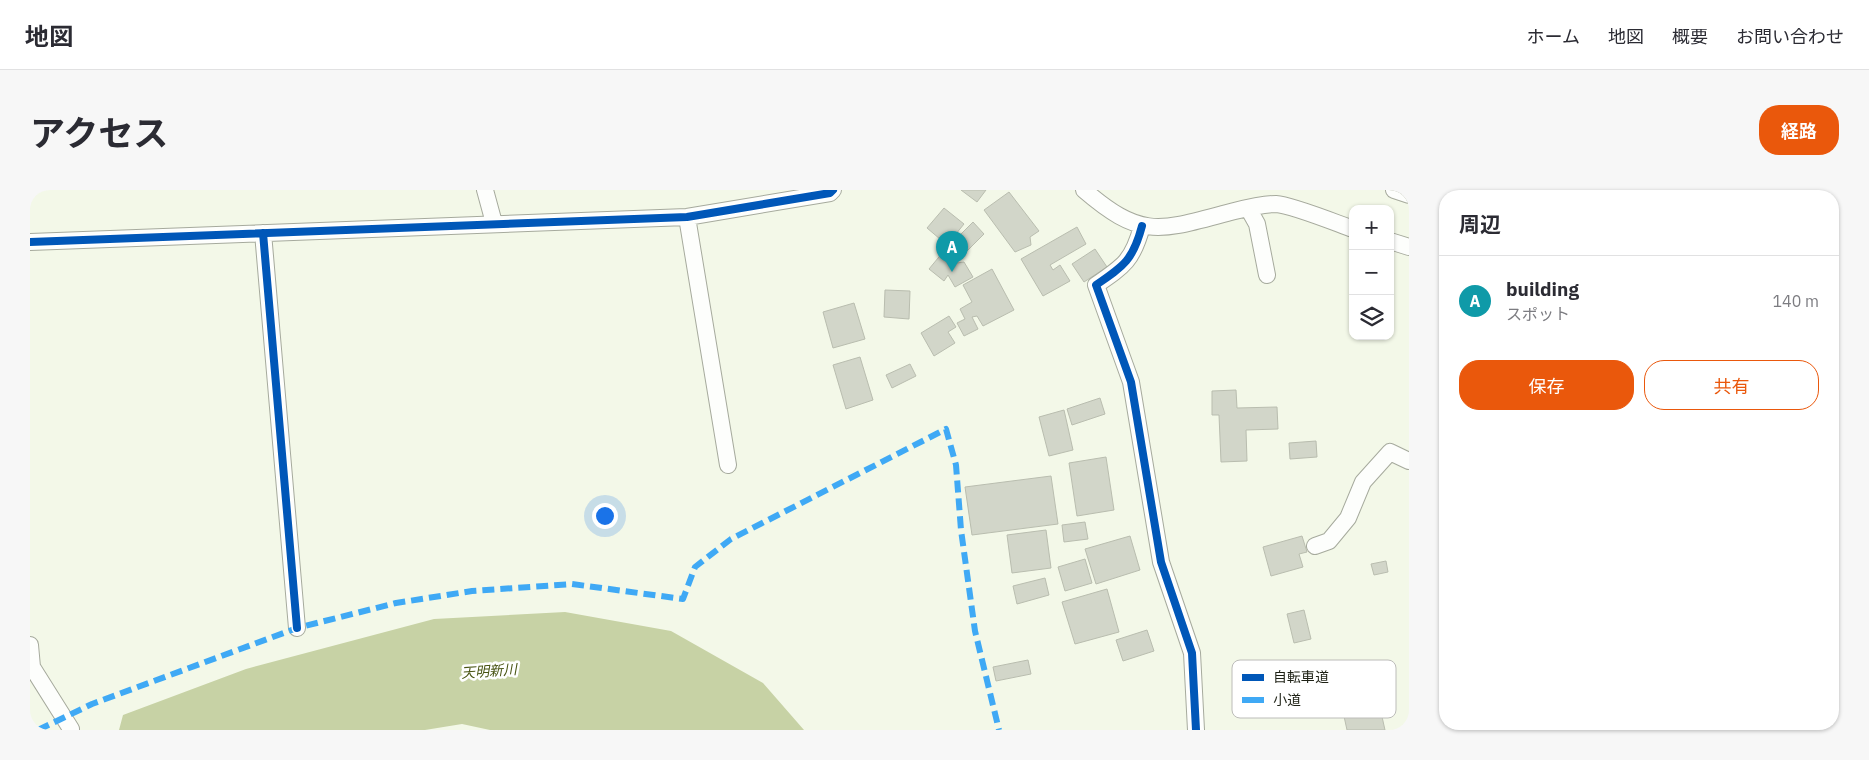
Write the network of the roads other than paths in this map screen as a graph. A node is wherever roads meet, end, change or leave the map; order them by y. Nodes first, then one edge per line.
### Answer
1 (485, 190) edge
2 (833, 190) edge
3 (1084, 190) edge
4 (1394, 190) edge
5 (1409, 195) edge
6 (1248, 208) junction
7 (687, 217) junction
8 (494, 223) junction
9 (1142, 226) junction
10 (1349, 227) edge
11 (263, 233) junction
12 (30, 242) edge
13 (1394, 242) edge
14 (1409, 247) edge
15 (1267, 275) dead end
16 (1409, 461) edge
17 (728, 465) dead end
18 (1314, 546) dead end
19 (297, 628) dead end
20 (30, 645) edge
21 (71, 730) edge
22 (1196, 730) edge

1 - 8 street
2 - 7 street
3 - 9 street
4 - 5 street
6 - 9 street
6 - 10 street
6 - 15 street
7 - 8 street
7 - 17 street
8 - 11 street
9 - 22 street
11 - 12 street
11 - 19 street
13 - 14 street
16 - 18 street
20 - 21 street

